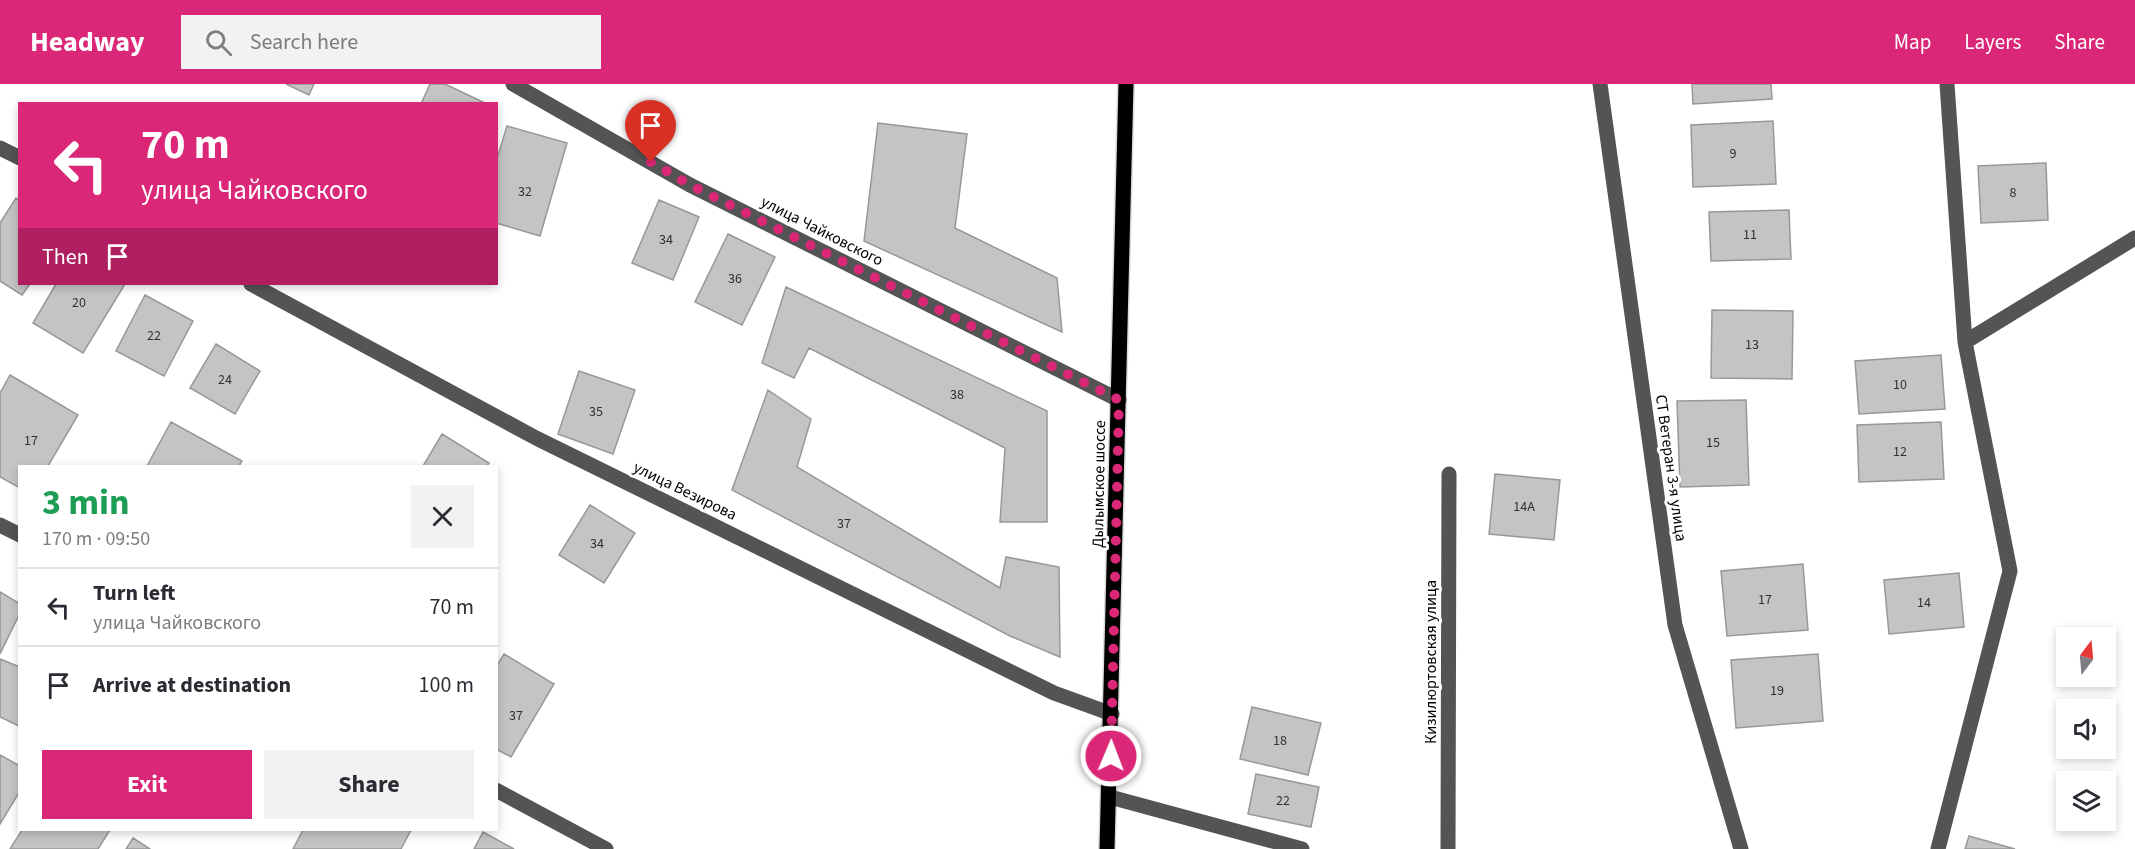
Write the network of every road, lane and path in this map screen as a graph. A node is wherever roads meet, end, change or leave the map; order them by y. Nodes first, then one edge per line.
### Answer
1 (513, 84) edge
2 (1126, 84) edge
3 (1600, 84) edge
4 (1947, 84) edge
5 (0, 148) edge
6 (18, 157) edge
7 (2135, 238) edge
8 (253, 285) edge
9 (1965, 342) junction
10 (1119, 400) junction
11 (1449, 474) dead end
12 (0, 525) edge
13 (18, 535) edge
14 (1112, 714) junction
15 (498, 791) edge
16 (1110, 797) junction
17 (606, 849) edge
18 (1107, 849) edge
19 (1302, 849) edge
20 (1448, 849) edge
21 (1741, 849) edge
22 (1938, 849) edge

1 - 10 street, улица Чайковского
2 - 10 main road, Дылымское шоссе
3 - 21 street, СТ Ветеран 3-я улица
4 - 9 street
5 - 6 street
7 - 9 street
8 - 14 street, улица Везирова
9 - 22 street
10 - 14 main road, Дылымское шоссе
11 - 20 street, Кизилюртовская улица
12 - 13 street
14 - 16 main road, Дылымское шоссе
15 - 17 street
16 - 18 main road, Дылымское шоссе
16 - 19 street

